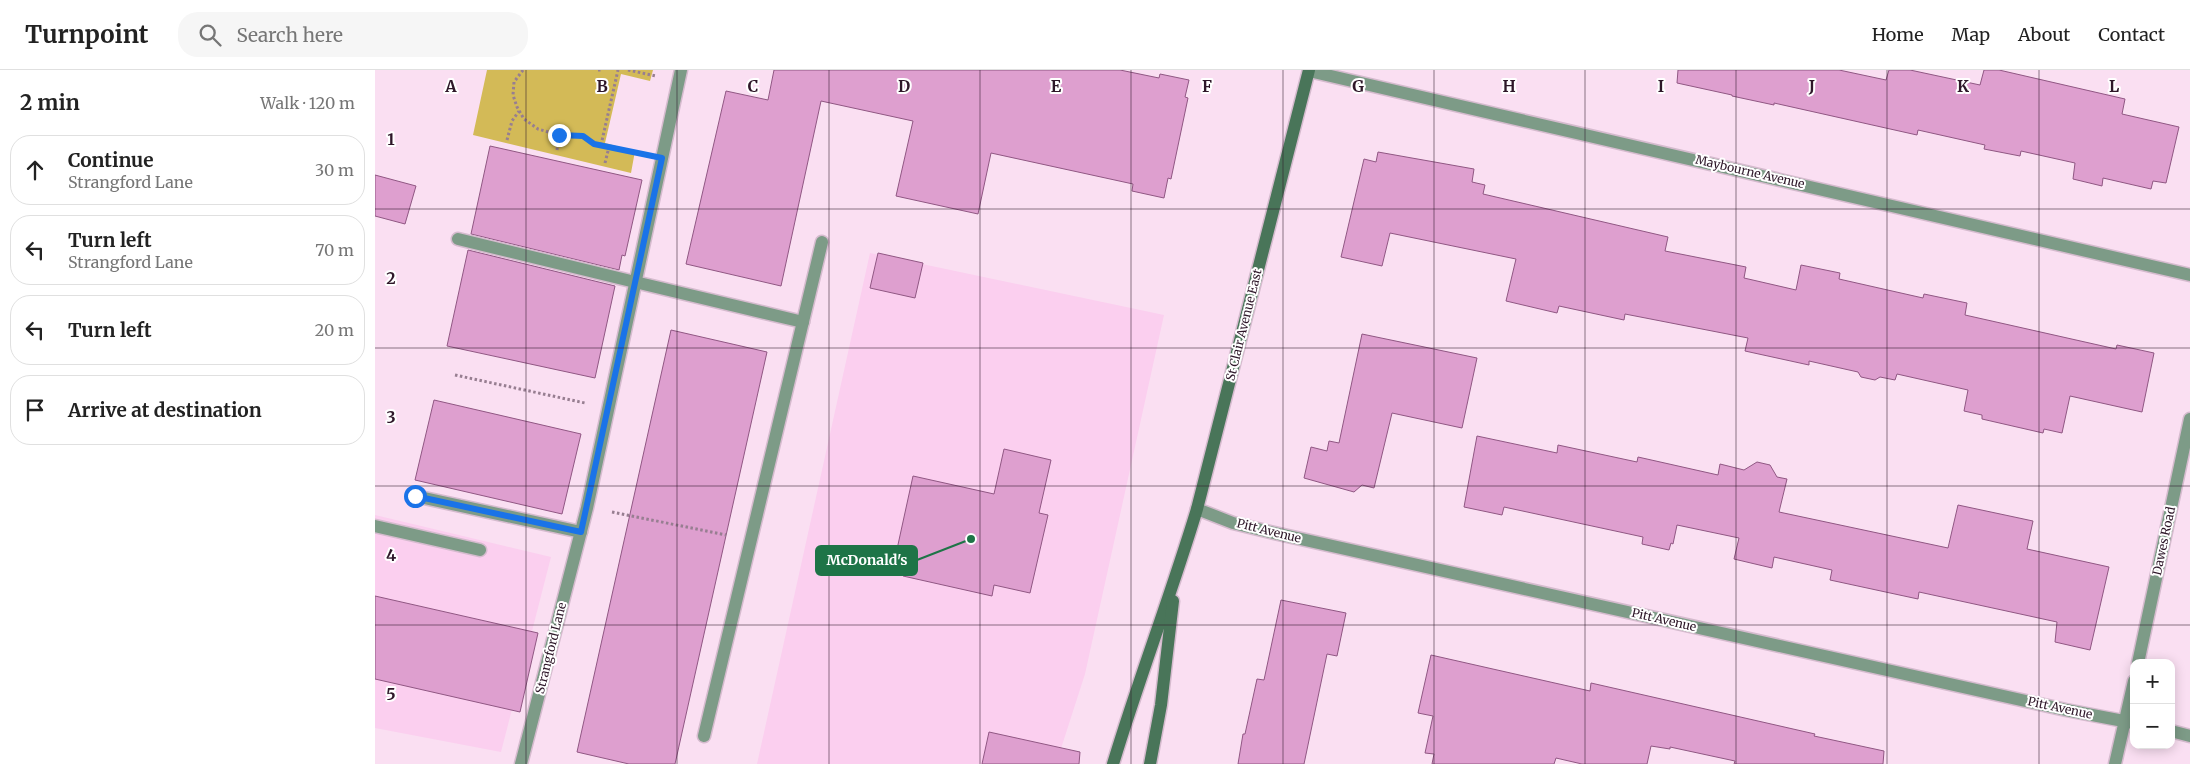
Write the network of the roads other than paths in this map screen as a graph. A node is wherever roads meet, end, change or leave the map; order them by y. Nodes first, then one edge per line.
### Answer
1 (681, 70) edge
2 (1309, 70) edge
3 (458, 239) dead end
4 (822, 242) dead end
5 (2190, 275) edge
6 (635, 282) junction
7 (803, 322) junction
8 (2190, 419) edge
9 (415, 496) dead end
10 (1197, 509) junction
11 (375, 526) edge
12 (581, 532) junction
13 (479, 550) dead end
14 (1176, 579) junction
15 (2139, 659) edge
16 (2131, 704) edge
17 (2129, 722) edge
18 (2175, 733) edge
19 (704, 736) dead end
20 (2190, 736) edge
21 (521, 764) edge
22 (1113, 764) edge
23 (1150, 764) edge
24 (2115, 764) edge

1 - 6 street, Strangford Lane
2 - 5 street, Maybourne Avenue
2 - 10 main road, St Clair Avenue East
3 - 6 street
4 - 7 street
6 - 7 street
6 - 12 street, Strangford Lane
7 - 19 street
8 - 15 street, Dawes Road
9 - 12 street
10 - 14 main road, St Clair Avenue East
10 - 17 street, Pitt Avenue
11 - 13 street
12 - 21 street, Strangford Lane
14 - 22 main road, St Clair Avenue East
14 - 23 main road, St Clair Avenue East
16 - 17 street
17 - 24 street
18 - 20 street

